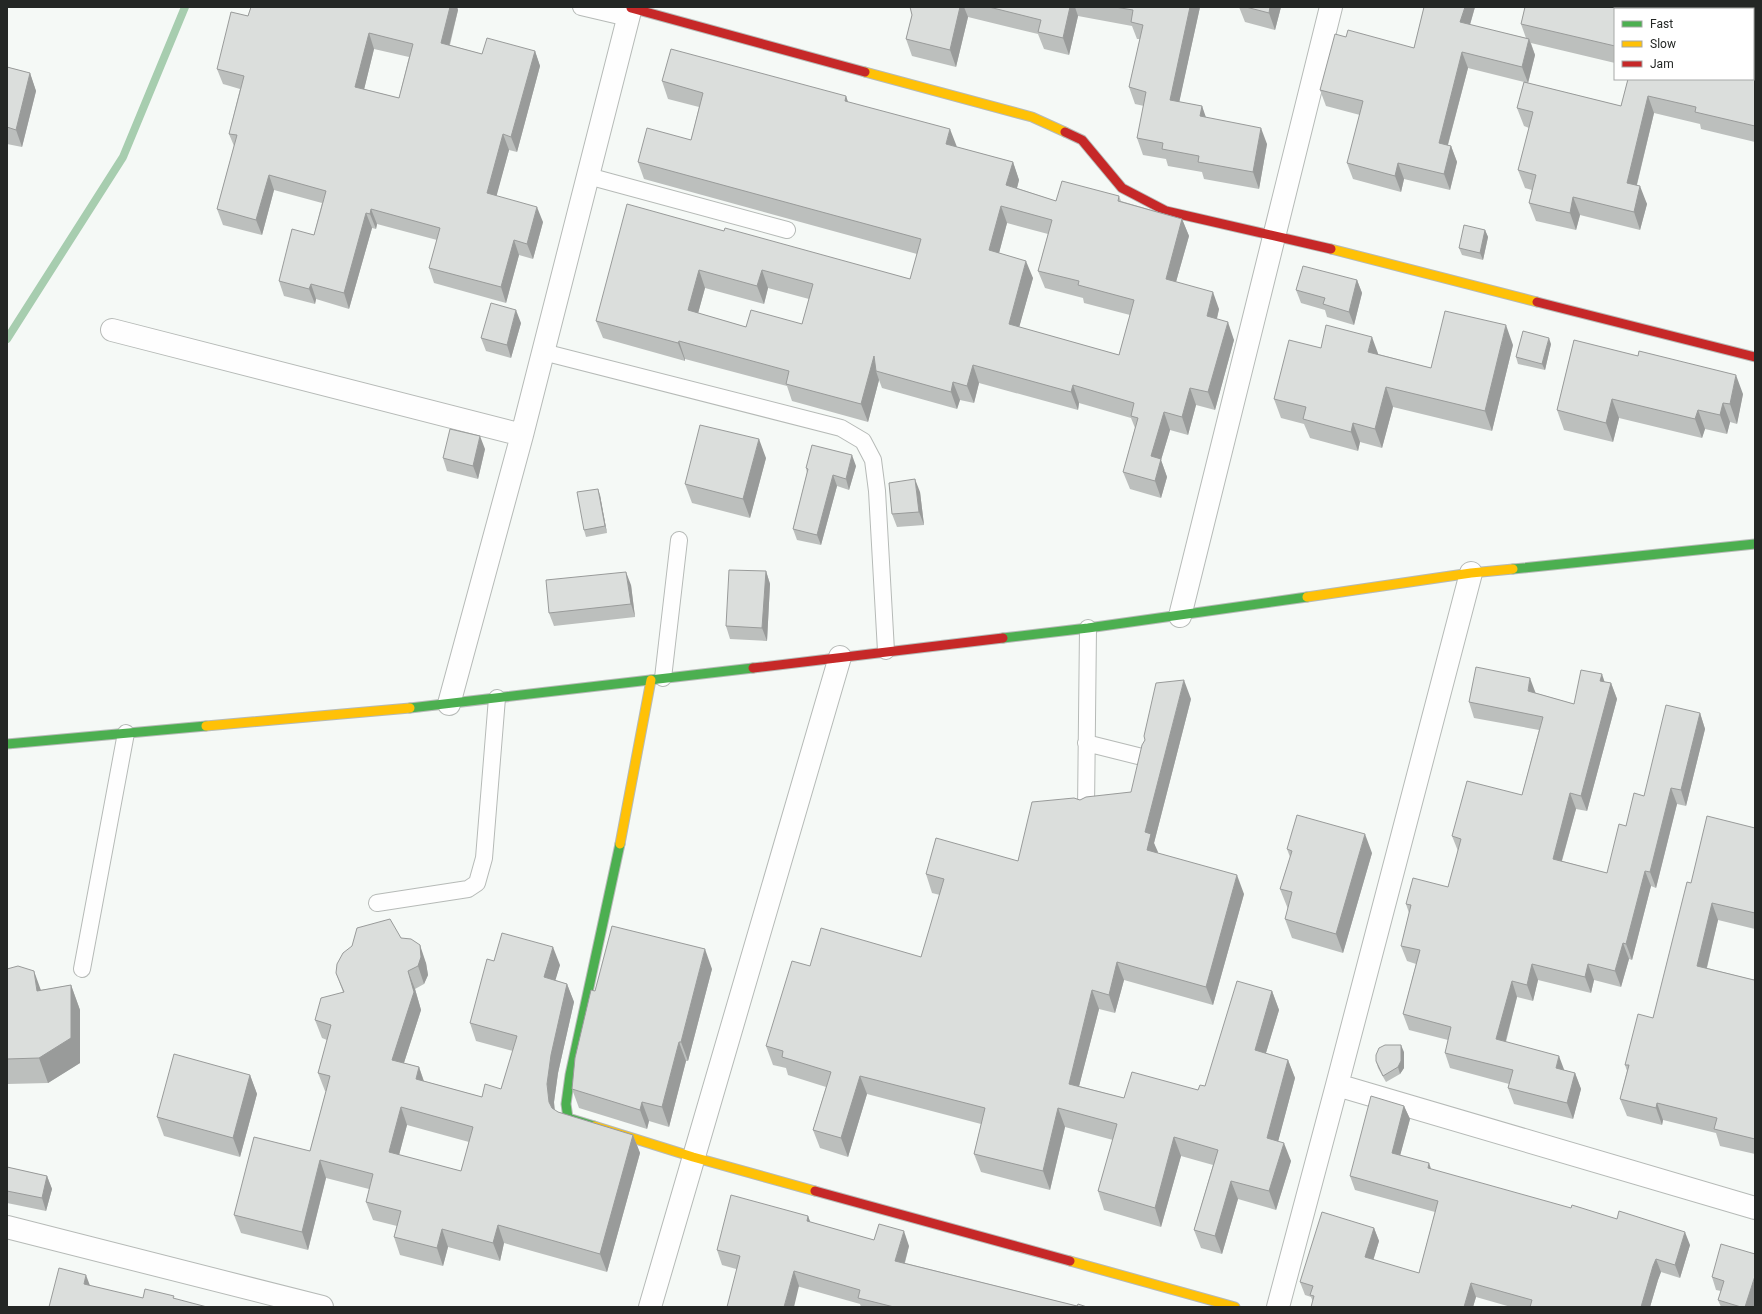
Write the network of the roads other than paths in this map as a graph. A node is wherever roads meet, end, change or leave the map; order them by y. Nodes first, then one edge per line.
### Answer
1 (581, 7) edge
2 (1331, 7) edge
3 (630, 11) edge
4 (588, 176) junction
5 (787, 230) dead end
6 (1275, 235) junction
7 (112, 330) dead end
8 (543, 352) junction
9 (1755, 357) edge
10 (522, 435) junction
11 (679, 540) dead end
12 (1755, 544) edge
13 (1471, 573) junction
14 (1180, 616) junction
15 (1088, 628) junction
16 (886, 651) junction
17 (840, 657) junction
18 (657, 679) junction
19 (497, 698) junction
20 (449, 704) junction
21 (126, 733) junction
22 (1086, 742) junction
23 (7, 744) edge
24 (1142, 757) edge
25 (1086, 808) edge
26 (377, 903) dead end
27 (82, 969) dead end
28 (1337, 1086) junction
29 (693, 1157) junction
30 (1755, 1208) edge
31 (7, 1227) edge
32 (322, 1307) edge
33 (650, 1307) edge
34 (1235, 1307) edge
35 (1278, 1307) edge

1 - 3 lane
2 - 6 street
3 - 4 street
3 - 6 street
4 - 5 lane
4 - 8 street
6 - 9 street
6 - 14 street
7 - 10 street
8 - 10 street
8 - 16 lane
10 - 20 street
11 - 18 lane
12 - 13 street
13 - 14 street
13 - 28 street
14 - 15 street
15 - 16 street
15 - 22 lane
16 - 17 street
17 - 18 street
17 - 29 street
18 - 19 street
18 - 29 street
19 - 20 street
19 - 26 lane
20 - 21 street
21 - 23 street
21 - 27 lane
22 - 24 lane
22 - 25 lane
28 - 30 street
28 - 35 street
29 - 33 street
29 - 34 street
31 - 32 street

